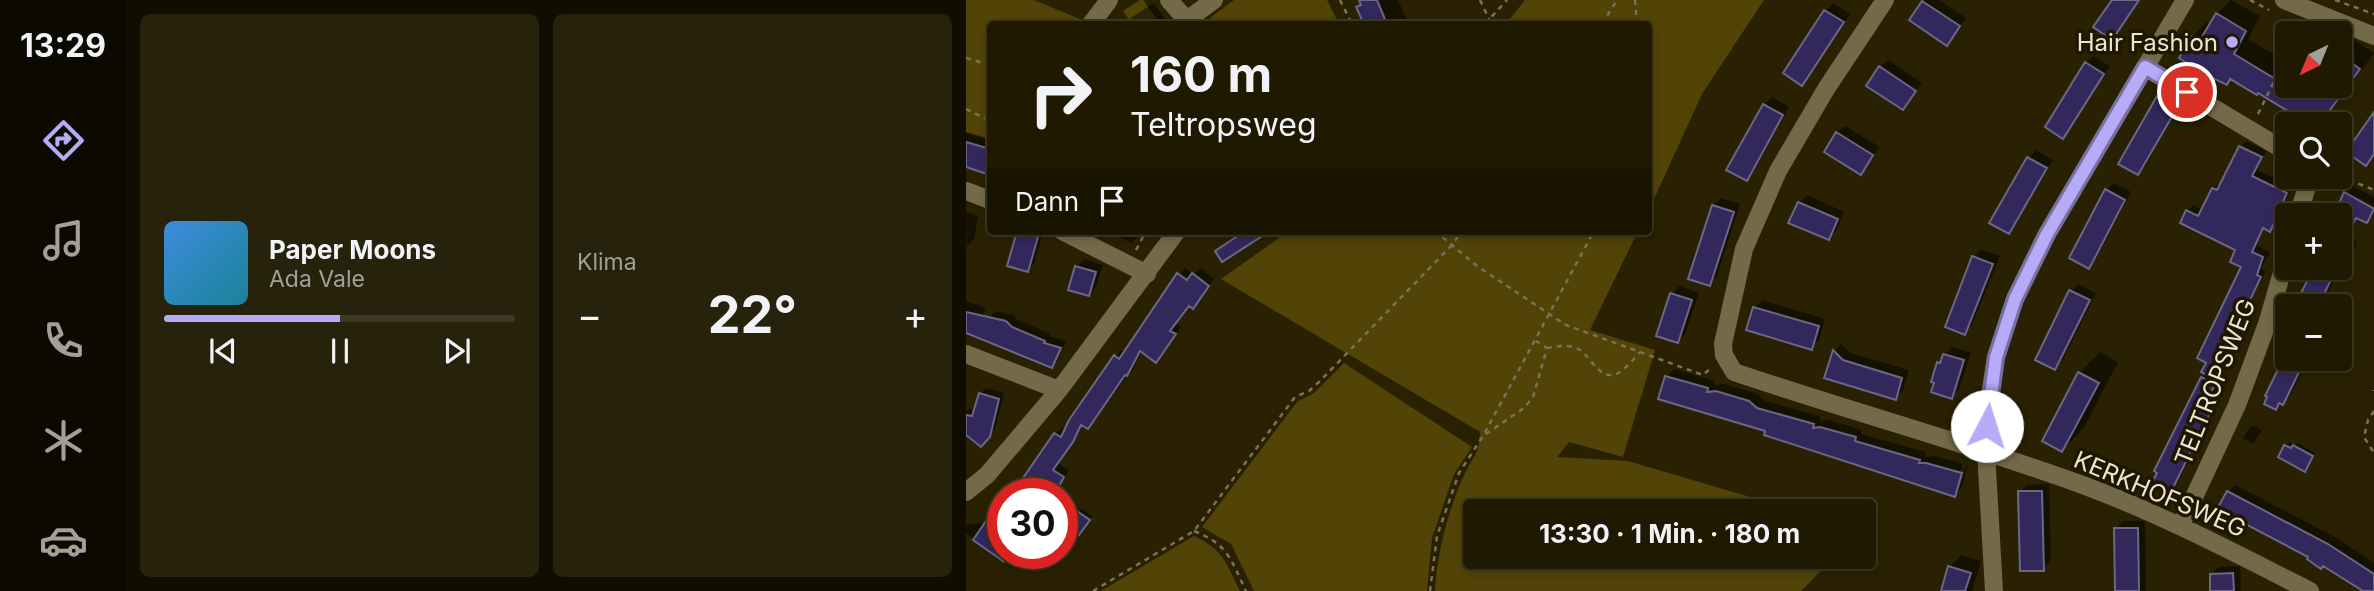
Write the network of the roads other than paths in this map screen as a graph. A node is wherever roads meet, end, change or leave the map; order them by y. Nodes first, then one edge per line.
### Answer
1 (1109, 0) edge
2 (1168, 0) edge
3 (1214, 0) edge
4 (1885, 0) edge
5 (2185, 0) edge
6 (2284, 0) edge
7 (1093, 21) edge
8 (1187, 21) edge
9 (1189, 21) edge
10 (2374, 36) edge
11 (2145, 67) junction
12 (2275, 145) edge
13 (966, 191) edge
14 (987, 199) edge
15 (1070, 235) edge
16 (1174, 235) edge
17 (1147, 274) junction
18 (2280, 280) edge
19 (966, 354) edge
20 (1059, 390) junction
21 (1986, 451) junction
22 (966, 492) edge
23 (2181, 525) junction
24 (1994, 591) edge
25 (2310, 591) edge

1 - 7 street
2 - 8 street
3 - 9 street
4 - 21 street, KERKHOFSWEG
5 - 11 street
6 - 10 street
11 - 12 street
11 - 21 street
13 - 14 street
15 - 17 street
16 - 17 street
17 - 20 street
18 - 23 street, TELTROPSWEG
19 - 20 street
20 - 22 street
21 - 23 street, KERKHOFSWEG
21 - 24 street
23 - 25 street, KERKHOFSWEG

